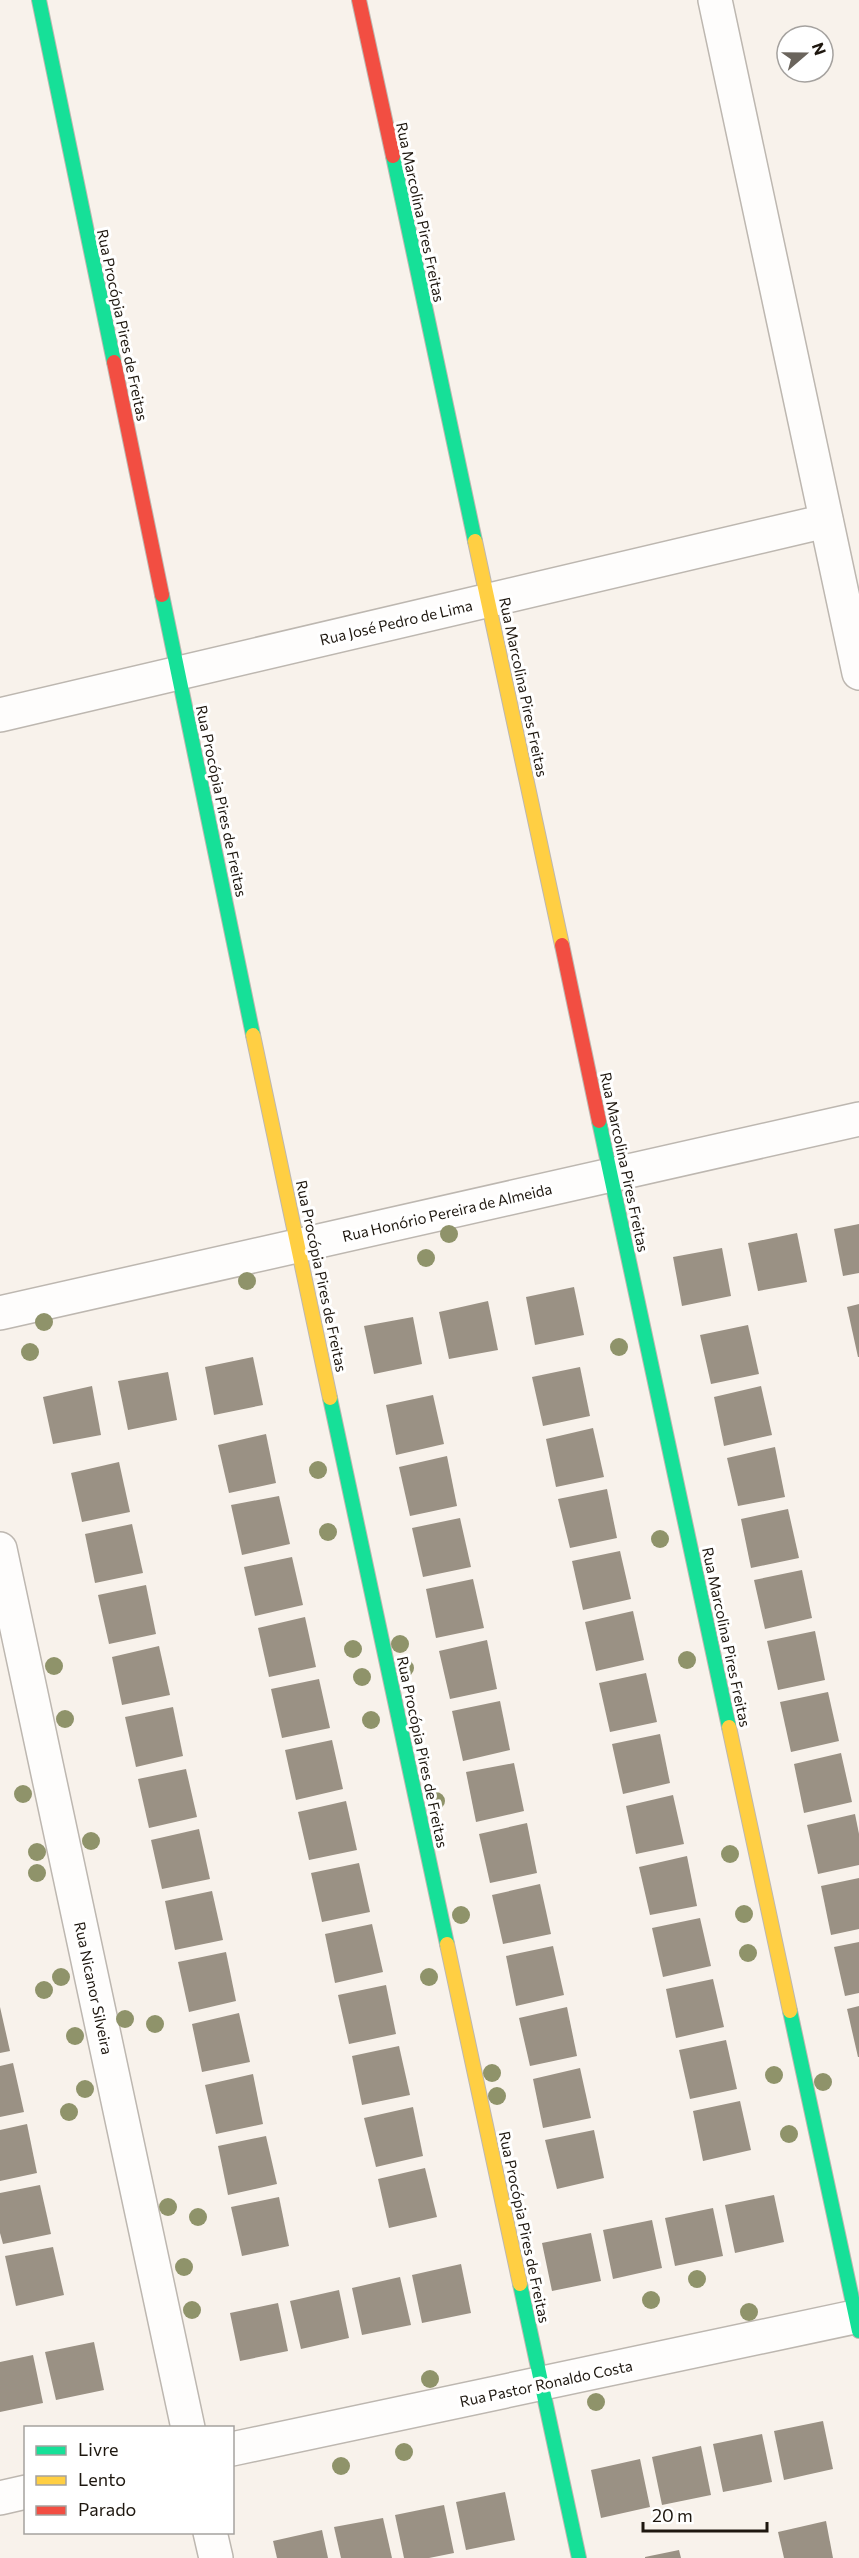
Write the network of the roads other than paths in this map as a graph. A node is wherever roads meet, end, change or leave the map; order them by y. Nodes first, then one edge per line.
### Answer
1 (39, 0) edge
2 (359, 0) edge
3 (715, 0) edge
4 (826, 521) junction
5 (488, 600) junction
6 (178, 673) junction
7 (859, 673) edge
8 (0, 715) edge
9 (859, 1119) edge
10 (610, 1175) junction
11 (298, 1246) junction
12 (0, 1313) edge
13 (0, 1549) edge
14 (858, 2322) edge
15 (542, 2384) junction
16 (188, 2426) edge
17 (234, 2449) edge
18 (24, 2492) edge
19 (0, 2498) edge
20 (210, 2534) edge
21 (216, 2558) edge
22 (579, 2558) edge

1 - 6 street, Rua Procópia Pires de Freitas
2 - 5 street, Rua Marcolina Pires Freitas
3 - 4 street
4 - 5 street, Rua José Pedro de Lima
4 - 7 street
5 - 6 street, Rua José Pedro de Lima
5 - 10 street, Rua Marcolina Pires Freitas
6 - 8 street, Rua José Pedro de Lima
6 - 11 street, Rua Procópia Pires de Freitas
9 - 10 street, Rua Honório Pereira de Almeida
10 - 11 street, Rua Honório Pereira de Almeida
10 - 14 street, Rua Marcolina Pires Freitas
11 - 12 street, Rua Honório Pereira de Almeida
11 - 15 street, Rua Procópia Pires de Freitas
13 - 16 street, Rua Nicanor Silveira
14 - 15 street, Rua Pastor Ronaldo Costa
15 - 17 street, Rua Pastor Ronaldo Costa
15 - 22 street, Rua Procópia Pires de Freitas
18 - 19 street
20 - 21 street

